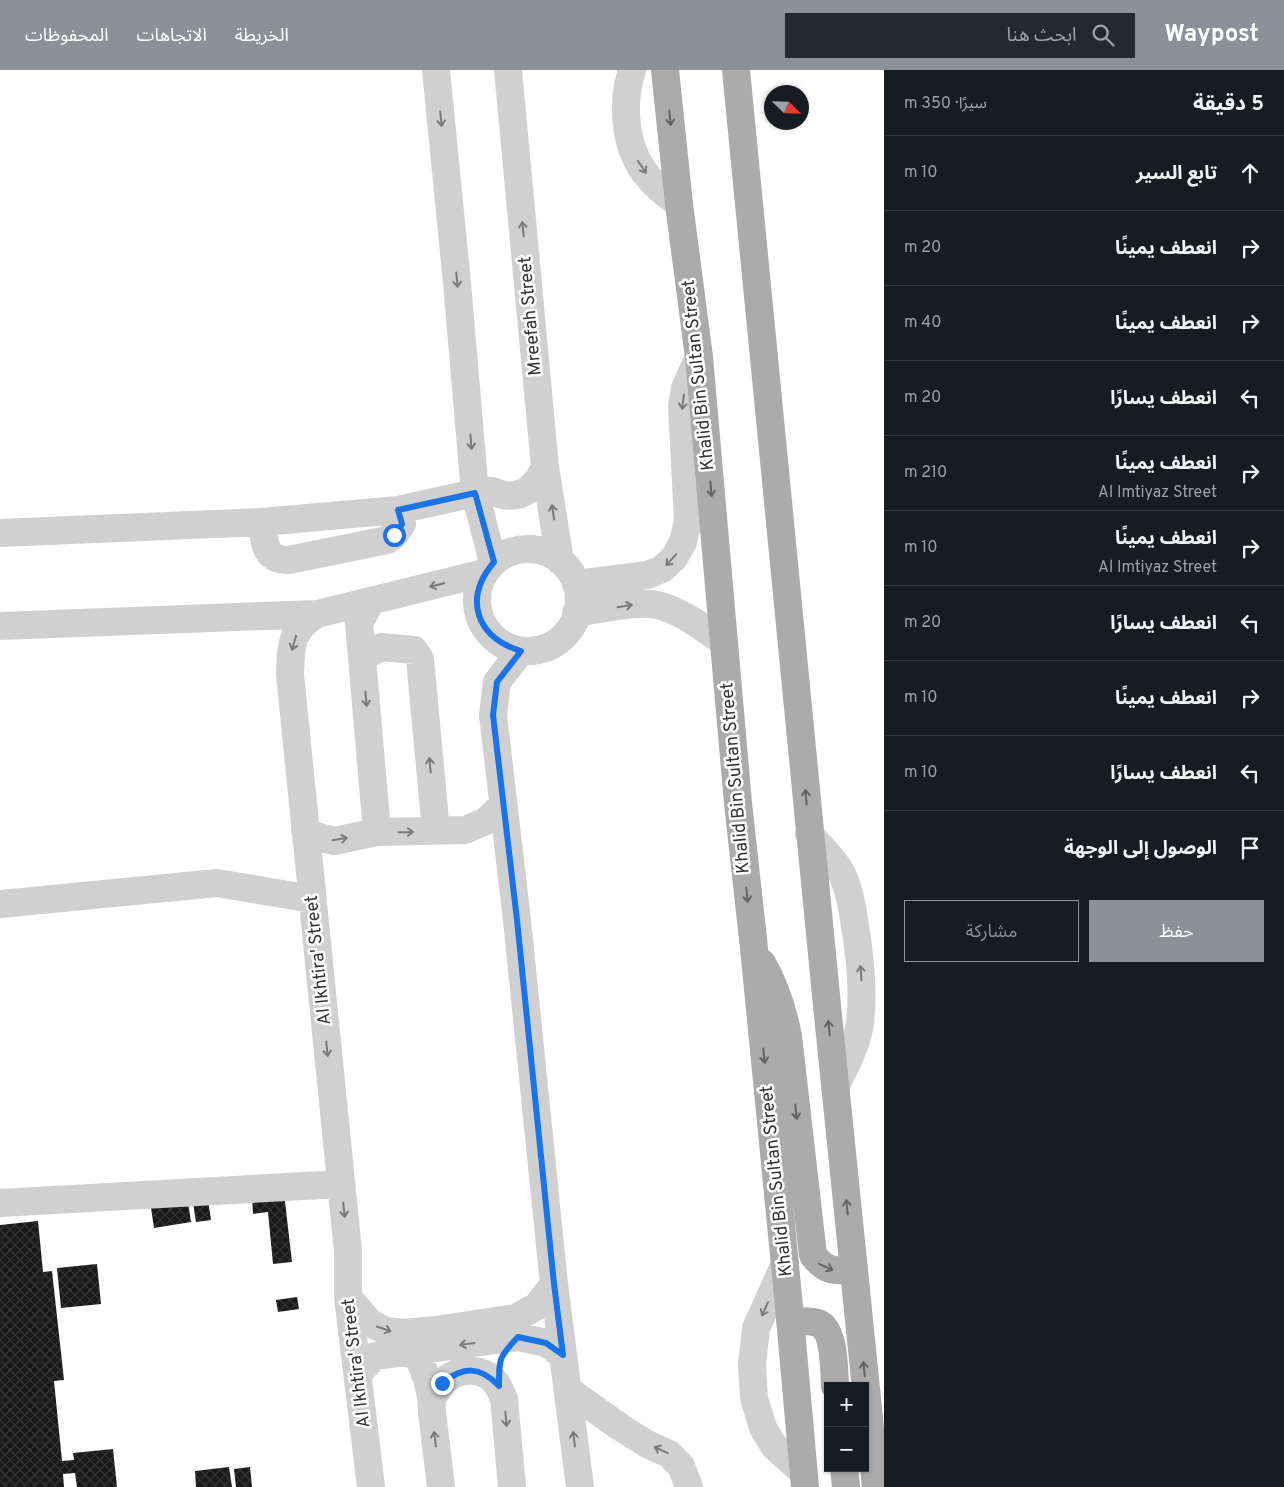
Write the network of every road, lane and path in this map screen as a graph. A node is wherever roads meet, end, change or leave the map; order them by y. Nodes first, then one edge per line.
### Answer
1 (436, 70) edge
2 (508, 70) edge
3 (632, 70) edge
4 (665, 70) edge
5 (736, 70) edge
6 (679, 204) junction
7 (699, 356) junction
8 (545, 466) junction
9 (475, 493) junction
10 (398, 510) junction
11 (262, 522) junction
12 (0, 533) edge
13 (560, 561) junction
14 (489, 568) junction
15 (576, 584) junction
16 (371, 601) junction
17 (576, 613) junction
18 (317, 614) junction
19 (0, 626) edge
20 (724, 642) junction
21 (521, 651) junction
22 (362, 658) junction
23 (503, 805) junction
24 (305, 830) junction
25 (436, 831) junction
26 (377, 832) junction
27 (810, 834) junction
28 (312, 899) junction
29 (0, 904) edge
30 (754, 948) junction
31 (835, 1087) junction
32 (341, 1184) junction
33 (0, 1203) edge
34 (785, 1264) junction
35 (854, 1269) junction
36 (554, 1284) junction
37 (348, 1297) junction
38 (790, 1321) junction
39 (518, 1337) junction
40 (414, 1351) junction
41 (563, 1355) junction
42 (358, 1373) junction
43 (836, 1382) edge
44 (499, 1386) junction
45 (568, 1390) junction
46 (432, 1399) junction
47 (844, 1472) edge
48 (804, 1480) edge
49 (371, 1487) edge
50 (441, 1487) edge
51 (512, 1487) edge
52 (580, 1487) edge
53 (690, 1487) edge
54 (846, 1487) edge
55 (876, 1487) edge

1 -> 9 lane
8 -> 2 lane, Mreefah Street
3 -> 6 lane
4 -> 6 main road, Khalid Bin Sultan Street
27 -> 5 main road
6 - 7 main road, Khalid Bin Sultan Street
7 -> 15 lane
7 -> 20 main road, Khalid Bin Sultan Street
8 - 9 lane
13 -> 8 lane, Mreefah Street
9 - 10 lane
9 - 14 lane
10 - 11 lane
10 - 11 lane
11 - 12 lane
13 - 14 lane
13 - 15 lane
14 -> 16 lane, Al Ikhtira' Street
14 - 21 lane
15 - 17 lane
16 - 18 lane, Al Ikhtira' Street
16 - 22 lane
17 -> 20 lane
17 - 21 lane
18 - 19 lane
18 -> 24 lane, Al Ikhtira' Street
20 -> 30 main road, Khalid Bin Sultan Street
21 - 23 lane
25 -> 22 lane
22 -> 26 lane
23 - 25 lane
23 - 36 lane
24 -> 26 lane
24 - 28 lane, Al Ikhtira' Street
26 -> 25 lane
31 -> 27 main road
31 -> 27 lane
28 - 29 lane
28 -> 32 lane, Al Ikhtira' Street
30 -> 34 main road, Khalid Bin Sultan Street
30 -> 35 main road
35 -> 31 main road
32 - 33 lane
32 -> 37 lane, Al Ikhtira' Street
34 - 38 main road, Khalid Bin Sultan Street
34 -> 48 lane
55 -> 35 main road
37 -> 36 lane
36 - 41 lane
37 - 42 lane, Al Ikhtira' Street
38 - 43 main road
38 - 48 main road, Khalid Bin Sultan Street
39 -> 40 lane
39 - 41 lane
39 - 44 lane
40 - 42 lane
40 - 46 lane
41 - 45 lane
42 - 49 lane, Al Ikhtira' Street
44 - 46 lane
44 -> 51 lane
52 -> 45 lane
53 -> 45 lane
50 -> 46 lane
47 - 54 main road

